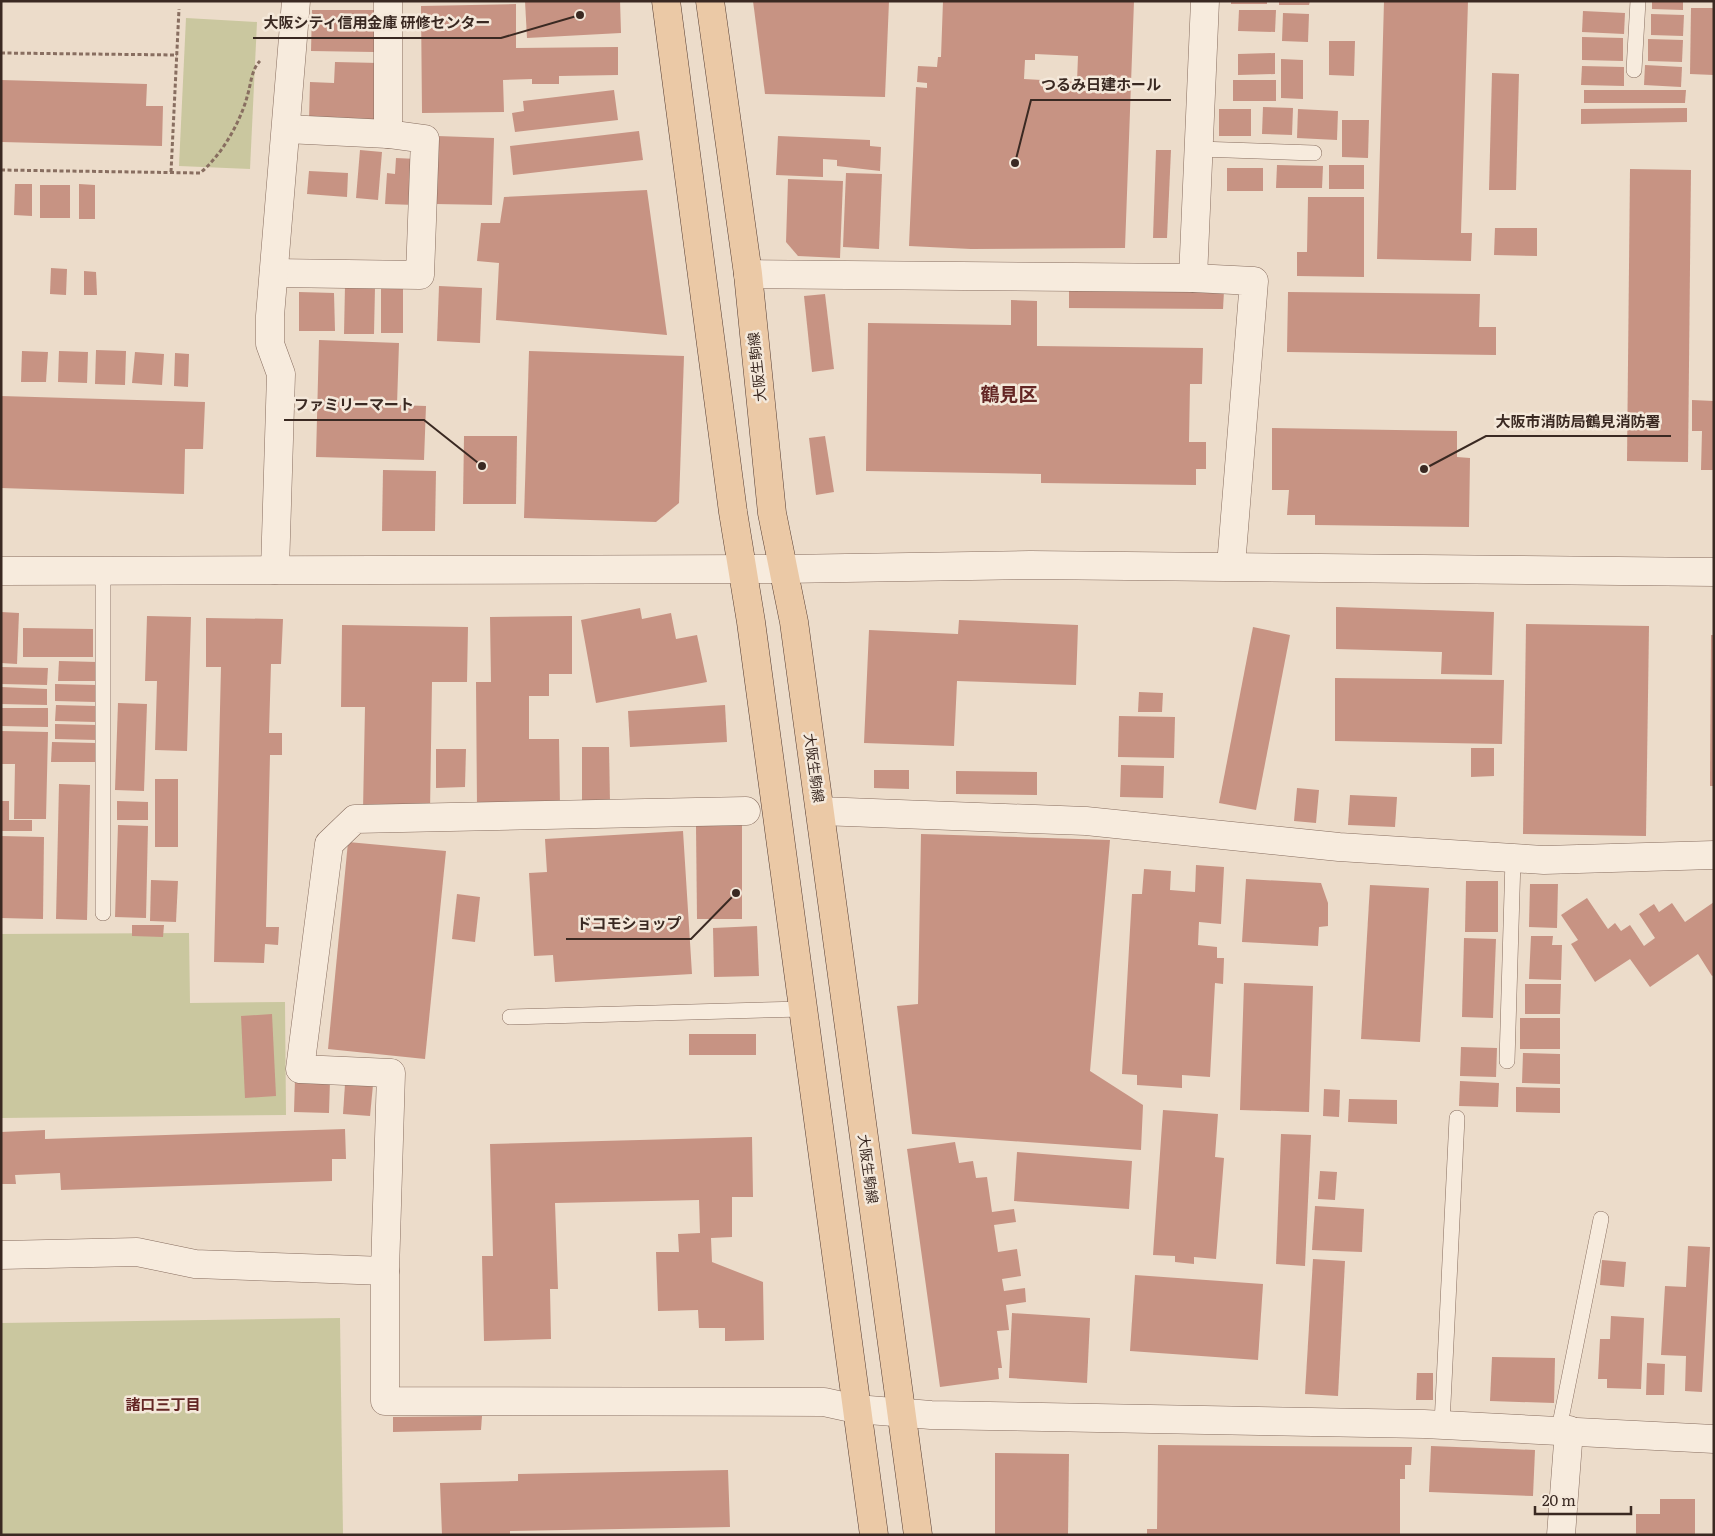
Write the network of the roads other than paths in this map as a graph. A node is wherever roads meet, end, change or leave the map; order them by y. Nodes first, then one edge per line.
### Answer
1 (296, 1) edge
2 (388, 1) edge
3 (666, 1) edge
4 (710, 1) edge
5 (1205, 1) edge
6 (1638, 1) edge
7 (1634, 70) dead end
8 (286, 129) junction
9 (388, 134) junction
10 (1199, 149) junction
11 (1314, 153) dead end
12 (274, 273) junction
13 (748, 274) junction
14 (1194, 278) junction
15 (1231, 566) junction
16 (742, 569) junction
17 (784, 569) junction
18 (1, 570) edge
19 (103, 570) junction
20 (275, 570) junction
21 (1714, 572) edge
22 (746, 811) dead end
23 (820, 811) junction
24 (1714, 855) edge
25 (1513, 858) junction
26 (103, 913) dead end
27 (803, 1010) junction
28 (510, 1017) dead end
29 (1506, 1061) dead end
30 (1457, 1118) dead end
31 (1601, 1220) dead end
32 (1, 1255) edge
33 (385, 1271) junction
34 (856, 1409) junction
35 (901, 1414) junction
36 (1442, 1424) junction
37 (1564, 1429) junction
38 (1714, 1439) edge
39 (874, 1535) edge
40 (918, 1535) edge
41 (1561, 1535) edge

1 - 8 street
2 - 9 street
3 - 16 main road
4 - 13 main road, 大阪生駒線
5 - 10 street
6 - 7 lane
8 - 9 street
8 - 12 street
9 - 12 street
10 - 11 lane
10 - 14 street
12 - 20 street
13 - 14 street
13 - 17 main road, 大阪生駒線
14 - 15 street
15 - 17 street
15 - 21 street
16 - 17 street
16 - 20 street
16 - 27 main road
17 - 23 main road, 大阪生駒線
18 - 19 street
19 - 20 street
19 - 26 lane
22 - 33 street
23 - 25 street
23 - 35 main road, 大阪生駒線
24 - 25 street
25 - 29 lane
27 - 28 lane
27 - 34 main road
30 - 36 lane
31 - 37 lane
32 - 33 street
33 - 34 street
34 - 35 street
34 - 39 main road
35 - 36 street
35 - 40 main road, 大阪生駒線
36 - 37 street
37 - 38 street
37 - 41 street

